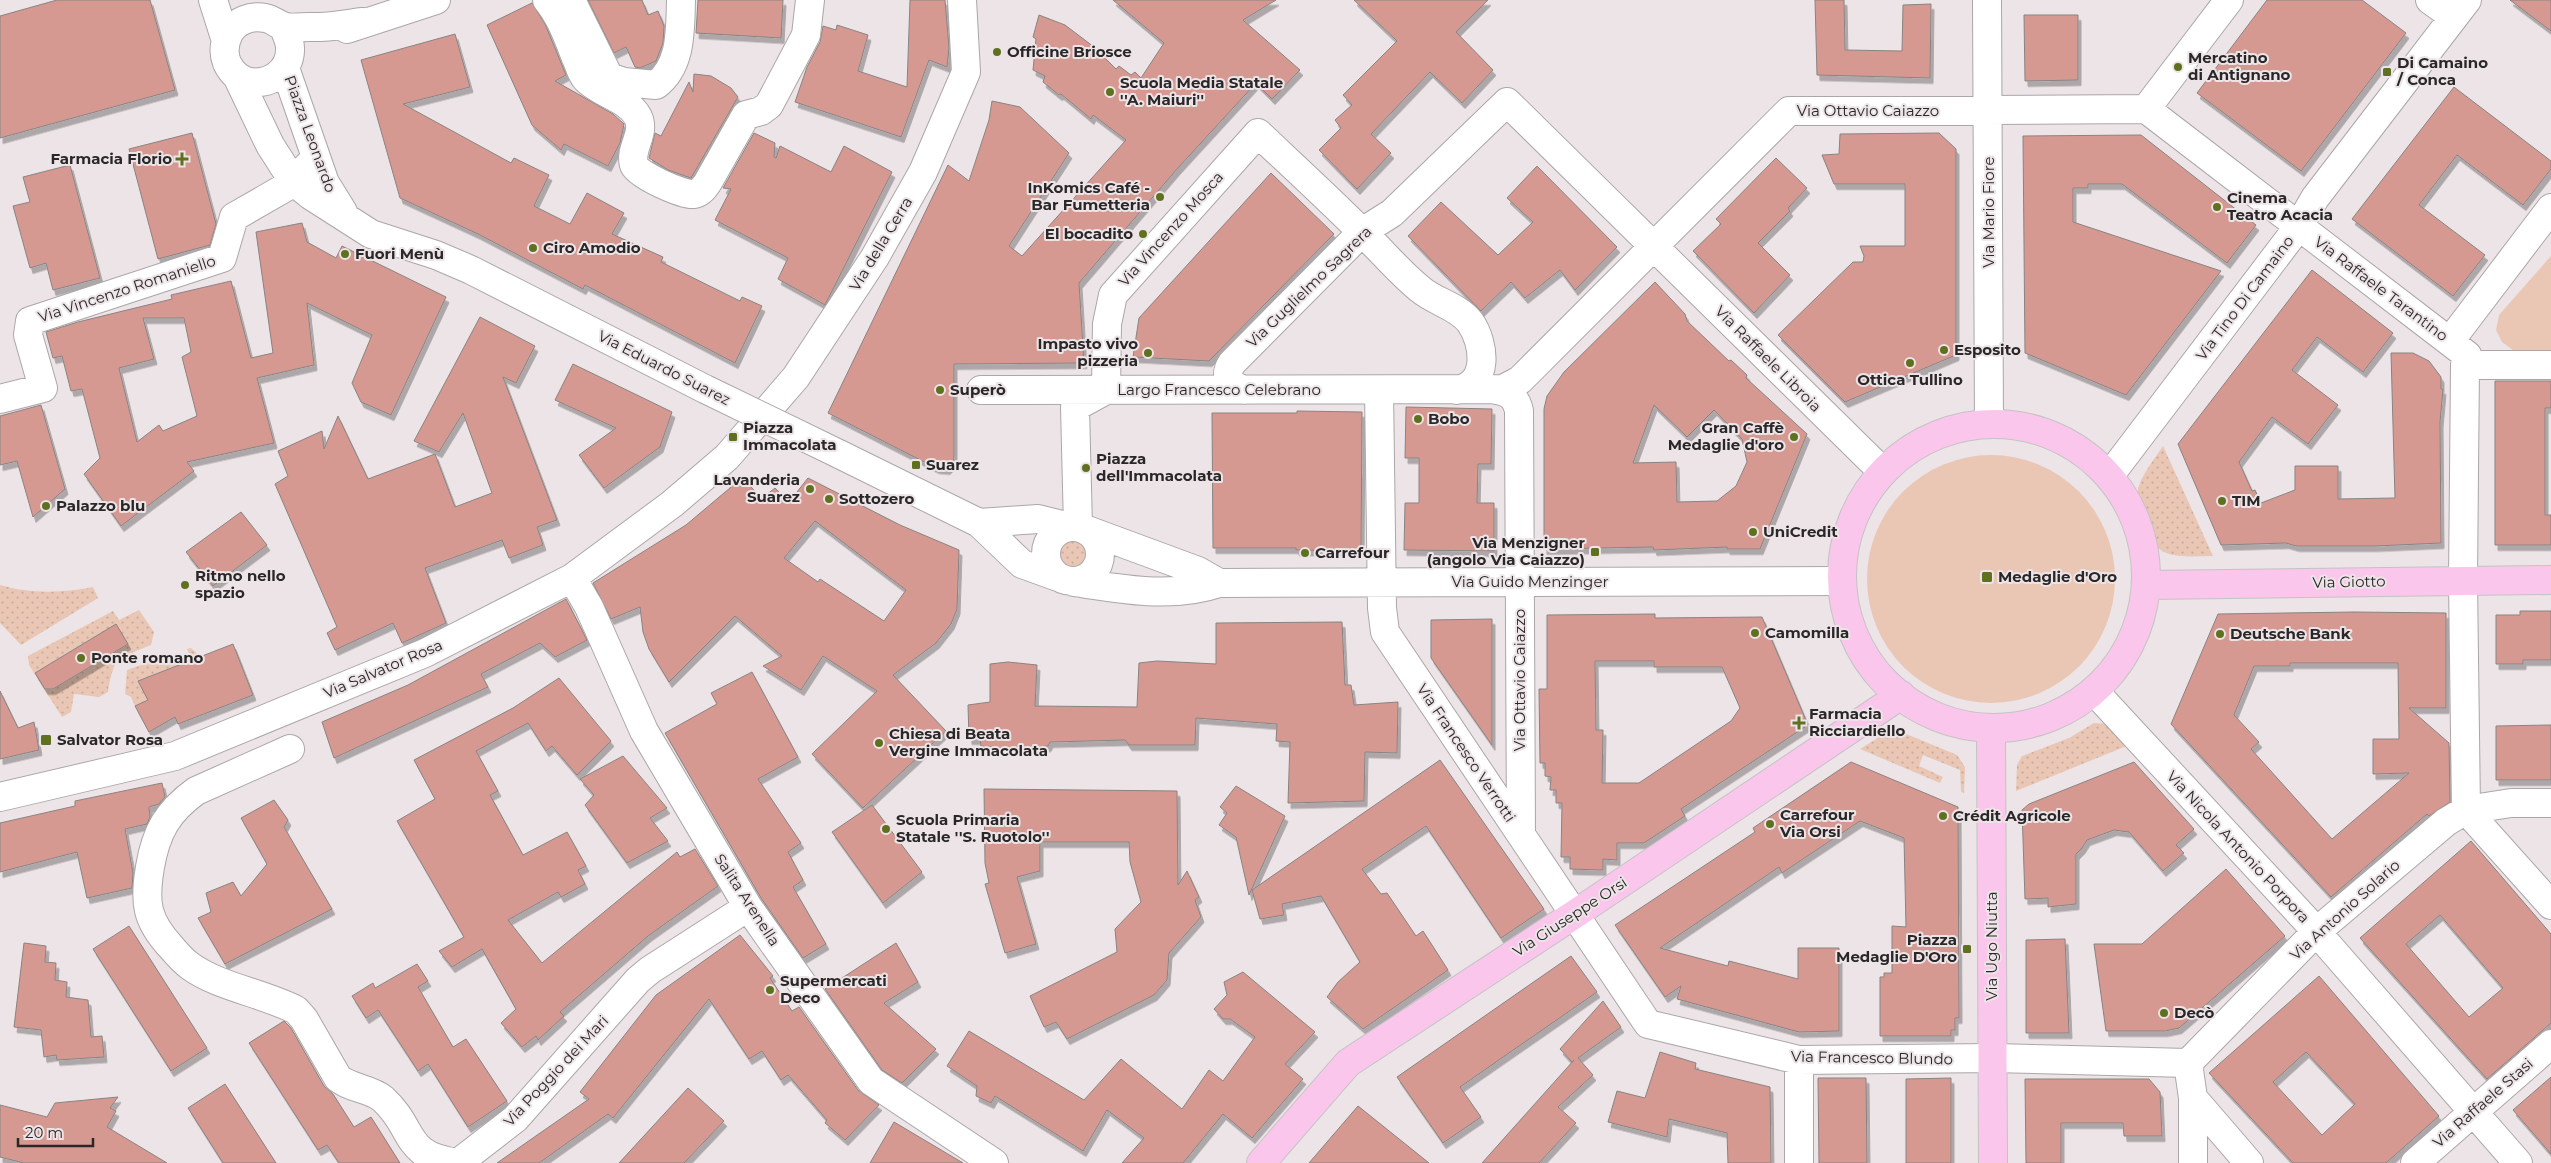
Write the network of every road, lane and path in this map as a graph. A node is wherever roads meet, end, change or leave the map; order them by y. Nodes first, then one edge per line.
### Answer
1 (213, 0) edge
2 (222, 0) edge
3 (436, 0) edge
4 (547, 0) edge
5 (571, 0) edge
6 (681, 0) edge
7 (810, 0) edge
8 (962, 0) edge
9 (1987, 0) edge
10 (2229, 0) edge
11 (2430, 0) edge
12 (2460, 9) edge
13 (246, 19) junction
14 (363, 22) junction
15 (283, 26) junction
16 (226, 40) junction
17 (288, 62) junction
18 (237, 76) junction
19 (2146, 109) junction
20 (1988, 110) junction
21 (316, 158) junction
22 (293, 181) junction
23 (2551, 208) edge
24 (348, 220) junction
25 (2299, 226) junction
26 (1362, 232) junction
27 (1654, 246) junction
28 (2450, 341) junction
29 (2465, 365) junction
30 (2551, 365) edge
31 (981, 390) dead end
32 (1106, 390) junction
33 (1245, 390) junction
34 (1380, 390) junction
35 (1456, 390) junction
36 (1496, 390) junction
37 (0, 399) edge
38 (1989, 424) junction
39 (726, 457) joint
40 (1882, 471) junction
41 (2110, 475) junction
42 (979, 523) junction
43 (1078, 528) junction
44 (572, 578) junction
45 (1066, 579) junction
46 (2551, 580) edge
47 (1842, 581) junction
48 (2463, 581) junction
49 (1520, 582) junction
50 (1219, 583) junction
51 (1382, 583) junction
52 (2147, 585) junction
53 (2094, 691) junction
54 (1900, 695) junction
55 (1991, 729) junction
56 (290, 749) dead end
57 (0, 798) edge
58 (2551, 803) edge
59 (2466, 810) junction
60 (1521, 834) junction
61 (2551, 905) edge
62 (748, 907) junction
63 (1574, 914) junction
64 (2316, 932) junction
65 (2551, 1044) edge
66 (1993, 1058) junction
67 (1799, 1060) junction
68 (2188, 1064) junction
69 (2193, 1098) junction
70 (2474, 1112) junction
71 (994, 1163) edge
72 (1261, 1163) edge
73 (1799, 1163) edge
74 (1993, 1163) edge
75 (2193, 1163) edge
76 (2249, 1163) edge
77 (2415, 1163) edge
78 (2518, 1163) edge

1 - 16 street, Piazza Leonardo
2 - 13 street
3 - 14 street
4 - 7 street
5 - 6 street
8 - 39 street, Via della Cerra
9 - 20 street, Via Mario Fiore
10 - 19 street
11 - 12 street
12 - 25 street, Via Tino Di Camaino
13 - 15 street
13 - 16 street
14 - 15 street
14 - 17 street, Piazza Leonardo
15 - 17 street, Piazza Leonardo
16 - 18 street, Piazza Leonardo
17 - 18 street, Piazza Leonardo
17 - 21 street, Piazza Leonardo
18 - 22 street, Piazza Leonardo
19 - 20 street
19 - 25 street, Via Raffaele Tarantino
20 - 27 street, Via Ottavio Caiazzo
20 - 38 street, Via Mario Fiore
21 - 22 street, Via Vincenzo Romaniello
21 - 24 street, Piazza Leonardo
22 - 24 street, Piazza Leonardo
22 - 37 street, Via Vincenzo Romaniello
23 - 28 street
24 - 42 street, Via Eduardo Suarez, bridge
25 - 28 street, Via Raffaele Tarantino
25 - 41 street, Via Tino Di Camaino
26 - 27 street, Via Guglielmo Sagrera
26 - 32 street, Via Vincenzo Mosca
26 - 33 street, Via Guglielmo Sagrera
26 - 35 street
27 - 36 street, Largo Francesco Celebrano
27 - 40 street, Via Raffaele Libroia
28 - 29 street, Via Raffaele Tarantino
29 - 30 street
29 - 48 street, Via Raffaele Tarantino
31 - 32 street, Largo Francesco Celebrano
32 - 33 street, Largo Francesco Celebrano
32 - 43 street
33 - 34 street, Largo Francesco Celebrano
34 - 35 street, Largo Francesco Celebrano
34 - 51 street, Via Francesco Verrotti
35 - 36 street, Largo Francesco Celebrano
36 - 49 street, Via Ottavio Caiazzo
38 - 40 main road
38 - 41 main road
39 - 44 street, Via Salvator Rosa
40 - 47 main road
41 - 52 main road
42 - 43 street
42 - 45 street
43 - 45 street
43 - 45 street
43 - 50 street
44 - 57 street, Via Salvator Rosa
44 - 62 street, Salita Arenella
45 - 50 street
46 - 48 main road, Via Giotto
47 - 49 street, Via Guido Menzinger
47 - 54 main road
48 - 52 main road, Via Giotto
48 - 59 street
49 - 51 street, Via Guido Menzinger
49 - 60 street, Via Ottavio Caiazzo
50 - 51 street, Via Guido Menzinger
51 - 60 street, Via Francesco Verrotti
52 - 53 main road
53 - 55 main road
53 - 64 street, Via Nicola Antonio Porpora
54 - 55 main road
54 - 63 main road, Via Giuseppe Orsi
55 - 66 main road, Via Ugo Niutta
56 - 62 street, Via Poggio dei Mari
58 - 59 street
59 - 61 street
59 - 64 street, Via Antonio Solario
60 - 63 street, Via Francesco Verrotti
62 - 71 street, Salita Arenella
63 - 67 street, Via Francesco Blundo
63 - 72 main road, Via Giuseppe Orsi
64 - 68 street, Via Antonio Solario
64 - 70 street, Via Nicola Antonio Porpora
65 - 70 street, Via Raffaele Stasi
66 - 67 street, Via Francesco Blundo
66 - 68 street
66 - 74 main road, Via Ugo Niutta
67 - 73 street
68 - 69 street
69 - 75 street
69 - 76 street
70 - 77 street, Via Raffaele Stasi
70 - 78 street, Via Nicola Antonio Porpora

